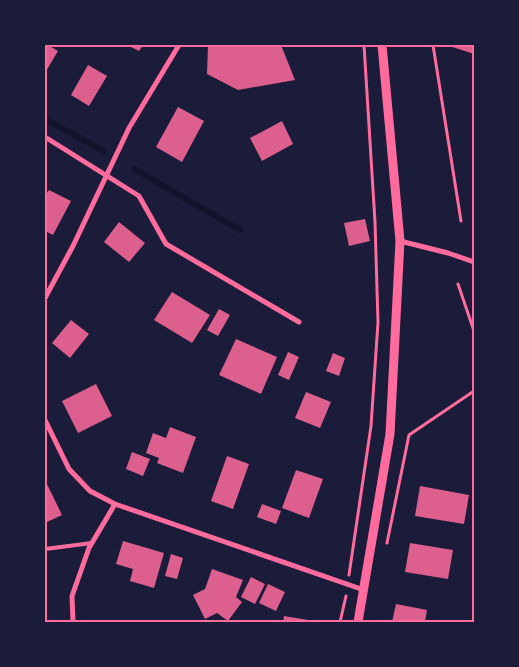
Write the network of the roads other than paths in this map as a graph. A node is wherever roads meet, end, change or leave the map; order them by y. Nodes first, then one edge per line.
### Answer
1 (179, 45) edge
2 (382, 45) edge
3 (45, 137) edge
4 (107, 176) junction
5 (400, 241) junction
6 (474, 262) edge
7 (45, 298) edge
8 (299, 322) dead end
9 (45, 420) edge
10 (115, 504) junction
11 (92, 542) junction
12 (45, 549) edge
13 (364, 590) junction
14 (73, 622) edge
15 (358, 622) edge

1 - 4 street
2 - 5 street
3 - 4 street
4 - 7 street
4 - 8 street
5 - 6 street
5 - 13 street
9 - 10 street
10 - 11 street
10 - 13 street
11 - 12 lane
11 - 14 street
13 - 15 street

